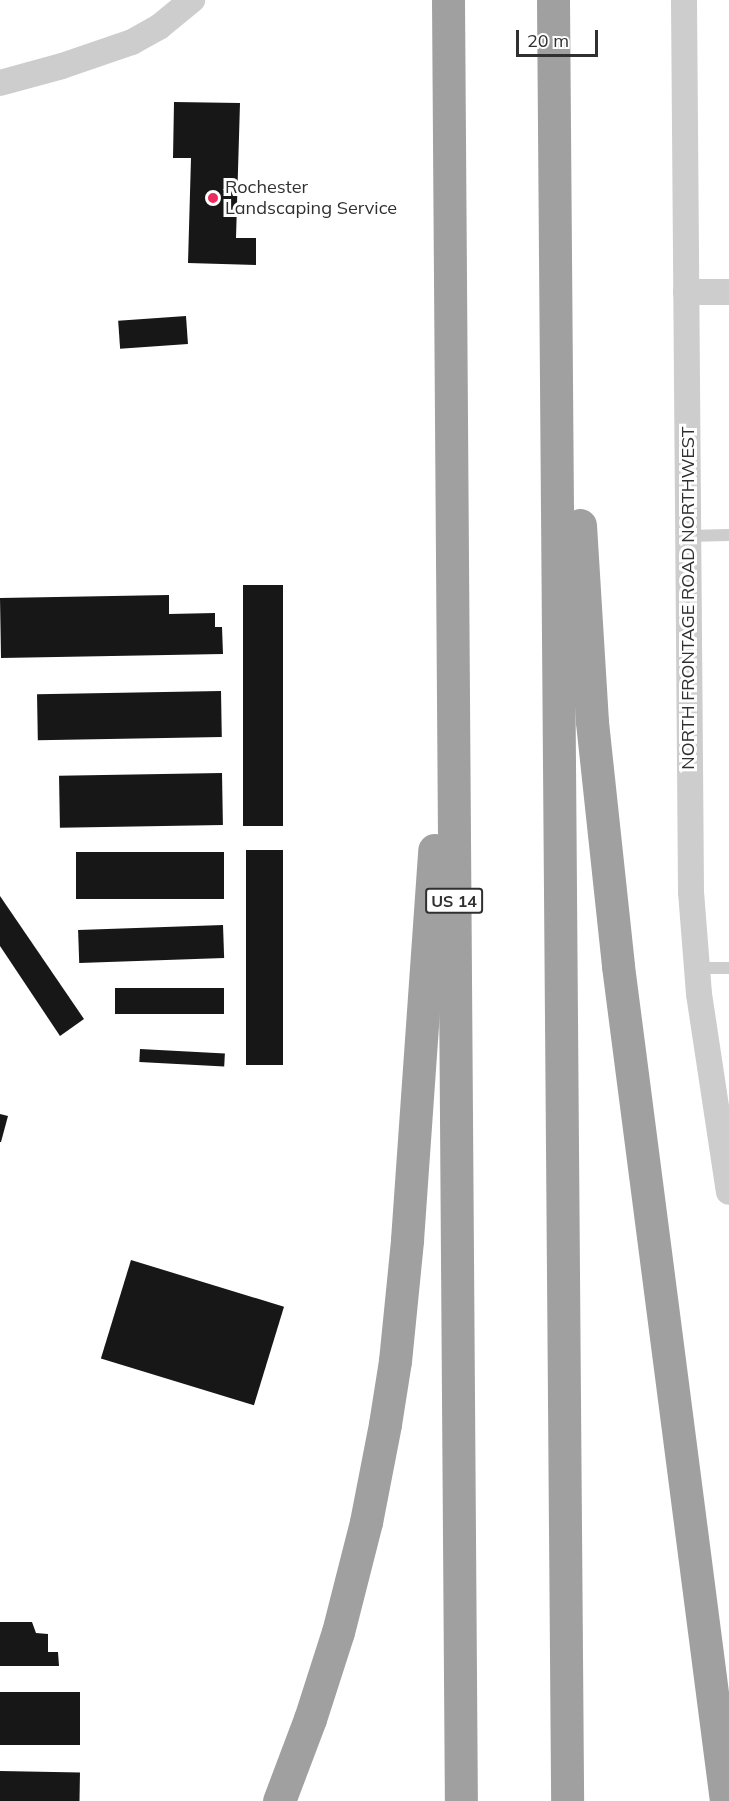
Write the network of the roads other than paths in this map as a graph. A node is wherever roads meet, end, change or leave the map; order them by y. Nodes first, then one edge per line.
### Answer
1 (192, 0) edge
2 (448, 0) edge
3 (684, 0) edge
4 (553, 12) edge
5 (0, 83) edge
6 (686, 292) junction
7 (729, 292) edge
8 (729, 535) edge
9 (687, 536) junction
10 (451, 597) junction
11 (697, 968) junction
12 (729, 968) edge
13 (729, 1192) edge
14 (279, 1801) edge
15 (461, 1801) edge
16 (567, 1801) edge
17 (726, 1801) edge

1 - 5 street
2 - 10 highway, US 14
3 - 6 street, NORTH FRONTAGE ROAD NORTHWEST
4 - 16 highway
4 - 17 highway
6 - 7 street
6 - 9 street, NORTH FRONTAGE ROAD NORTHWEST
8 - 9 lane
9 - 11 street, NORTH FRONTAGE ROAD NORTHWEST
10 - 14 highway
10 - 15 highway, US 14
11 - 12 lane
11 - 13 street, NORTH FRONTAGE ROAD NORTHWEST

